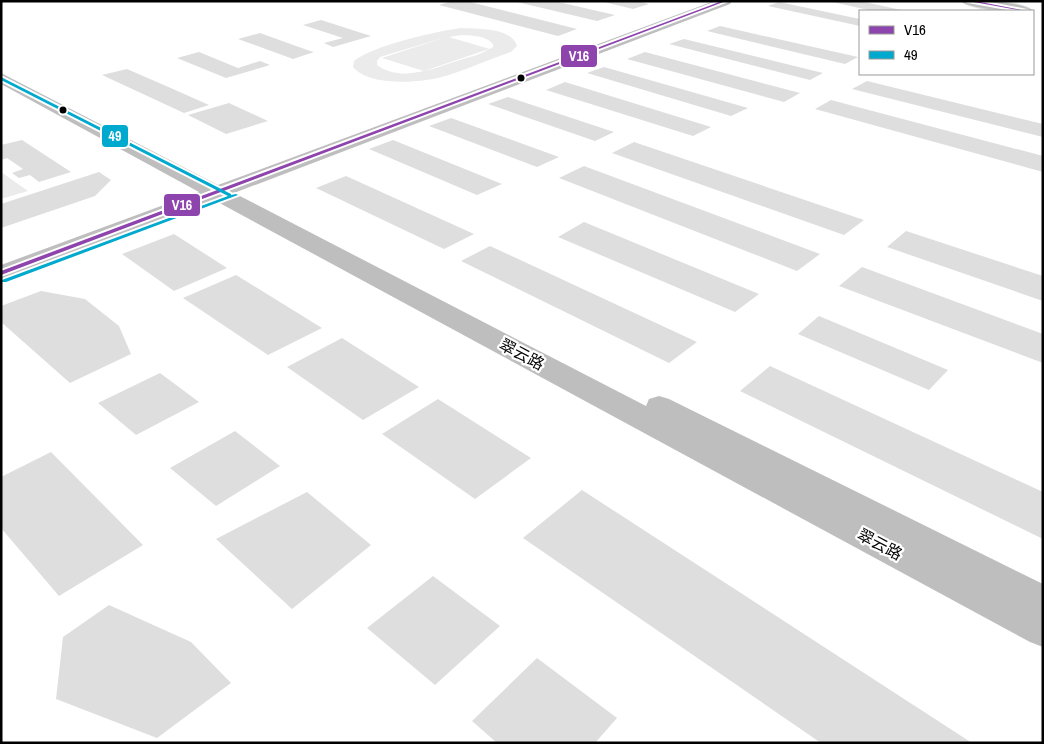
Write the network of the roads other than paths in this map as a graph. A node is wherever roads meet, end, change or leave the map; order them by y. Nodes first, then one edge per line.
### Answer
1 (708, 1) edge
2 (726, 1) edge
3 (968, 1) edge
4 (1021, 1) edge
5 (1033, 10) edge
6 (1, 68) edge
7 (1, 78) edge
8 (218, 187) junction
9 (1, 260) edge
10 (1, 273) edge
11 (1043, 601) edge
12 (1043, 631) edge

1 - 8 street
2 - 8 street
3 - 5 street
4 - 5 street
6 - 8 street, 翠云路
7 - 8 street, 翠云路
8 - 9 street
8 - 10 street
8 - 11 street, 翠云路
8 - 12 street, 翠云路

